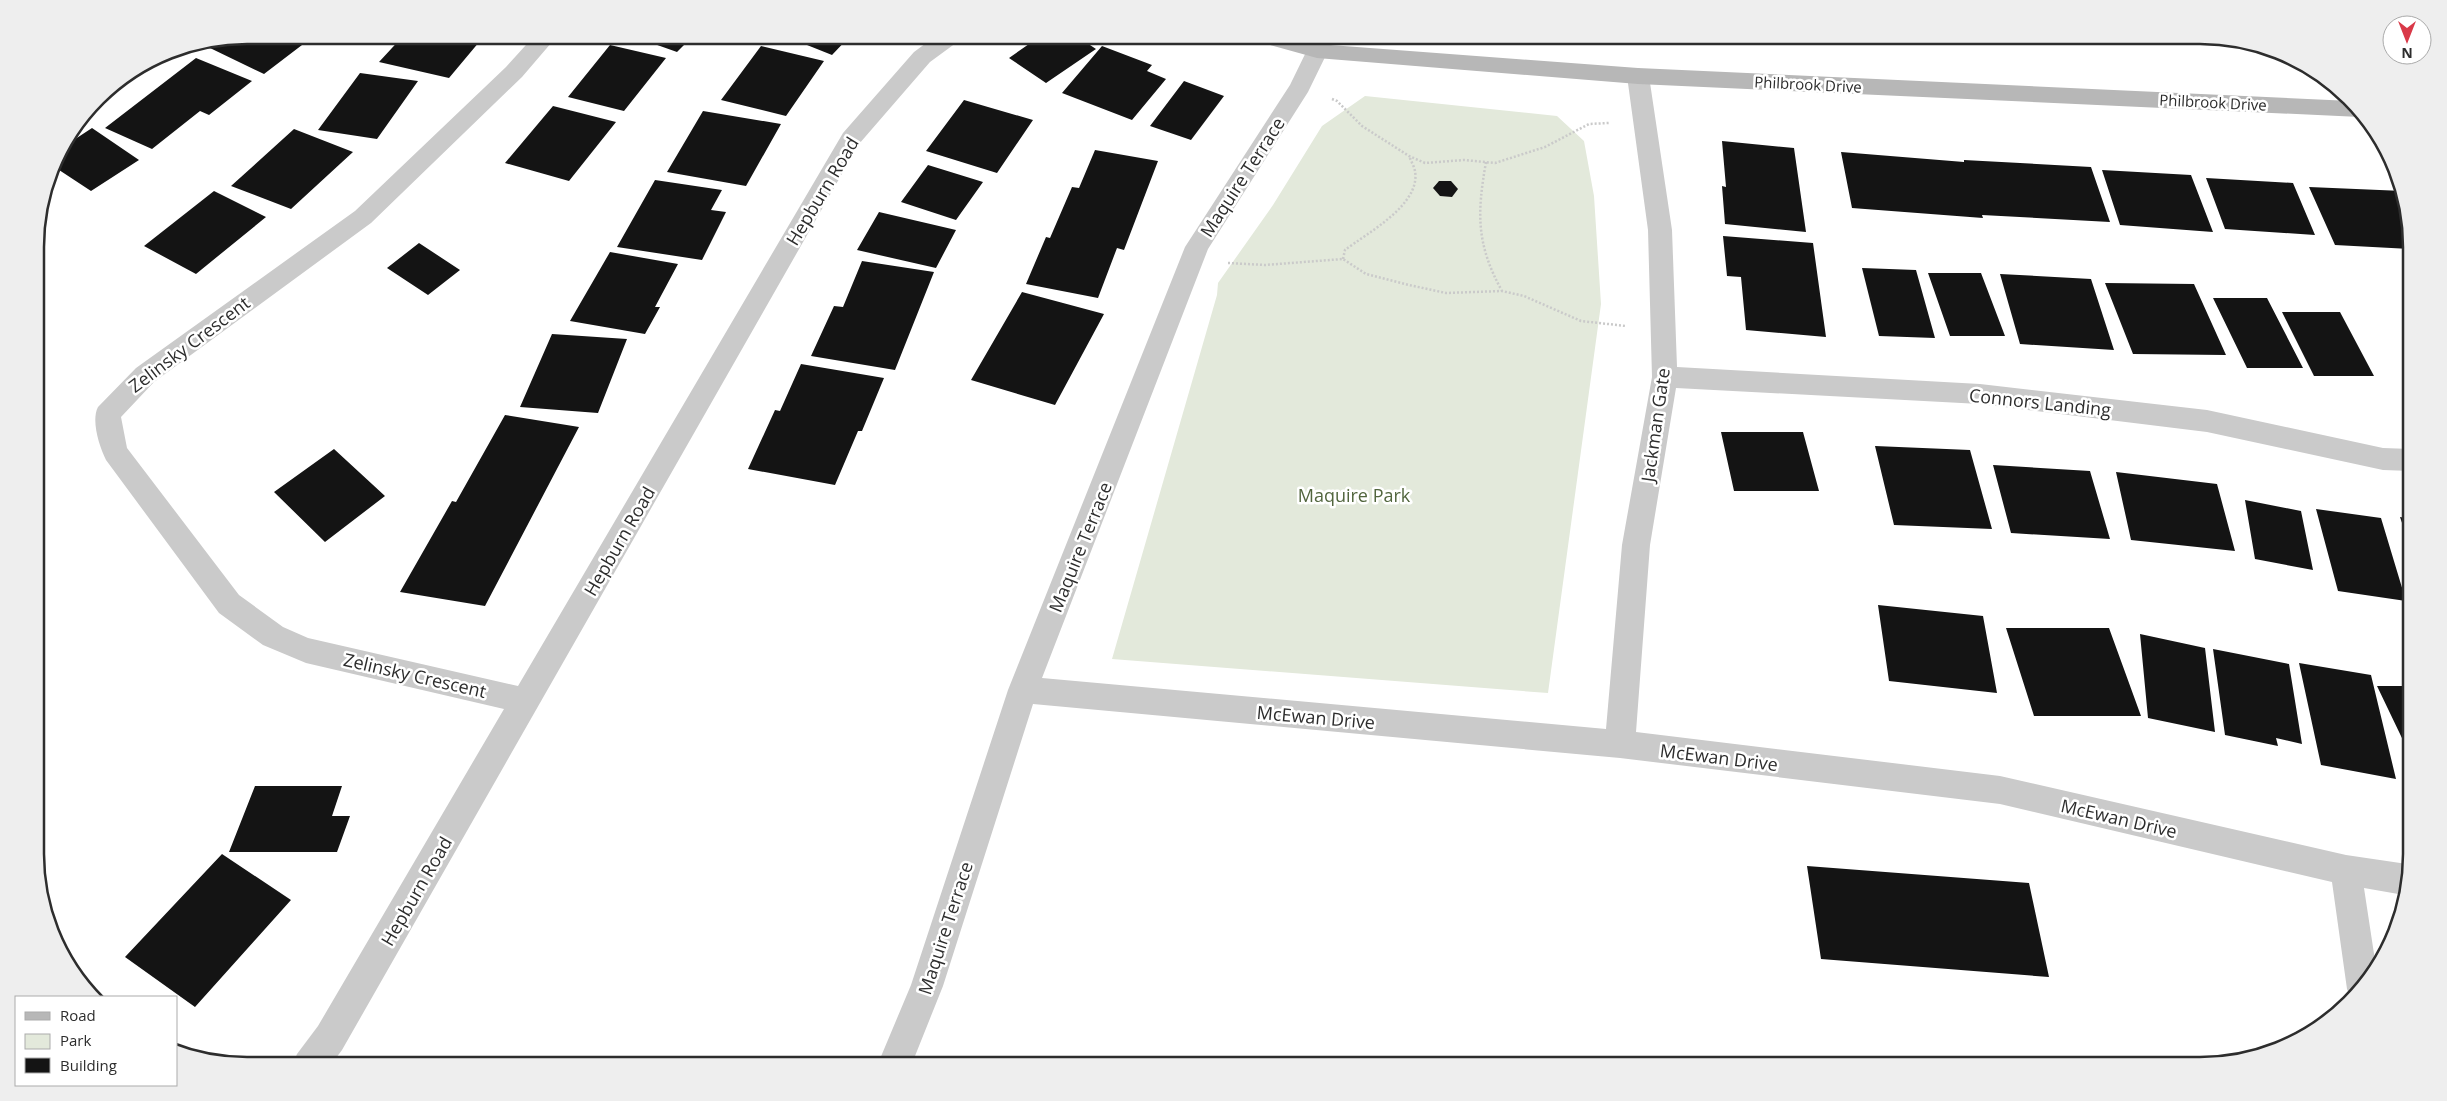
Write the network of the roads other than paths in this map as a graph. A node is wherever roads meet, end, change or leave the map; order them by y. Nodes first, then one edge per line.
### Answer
1 (539, 44) edge
2 (940, 44) edge
3 (1292, 44) edge
4 (1317, 51) junction
5 (1638, 76) junction
6 (2349, 108) edge
7 (1665, 377) junction
8 (2403, 459) edge
9 (1023, 690) junction
10 (526, 701) junction
11 (1620, 744) junction
12 (2346, 870) junction
13 (2402, 879) edge
14 (2361, 978) edge
15 (315, 1057) edge
16 (898, 1057) edge

1 - 10 street, Zelinsky Crescent
2 - 10 street, Hepburn Road
3 - 4 street, Philbrook Drive
4 - 5 street, Philbrook Drive
4 - 9 street, Maquire Terrace
5 - 6 street, Philbrook Drive
5 - 7 street, Jackman Gate
7 - 8 street, Connors Landing
7 - 11 street, Jackman Gate
9 - 11 street, McEwan Drive
9 - 16 street, Maquire Terrace
10 - 15 street, Hepburn Road
11 - 12 street, McEwan Drive
12 - 13 street, McEwan Drive
12 - 14 street

